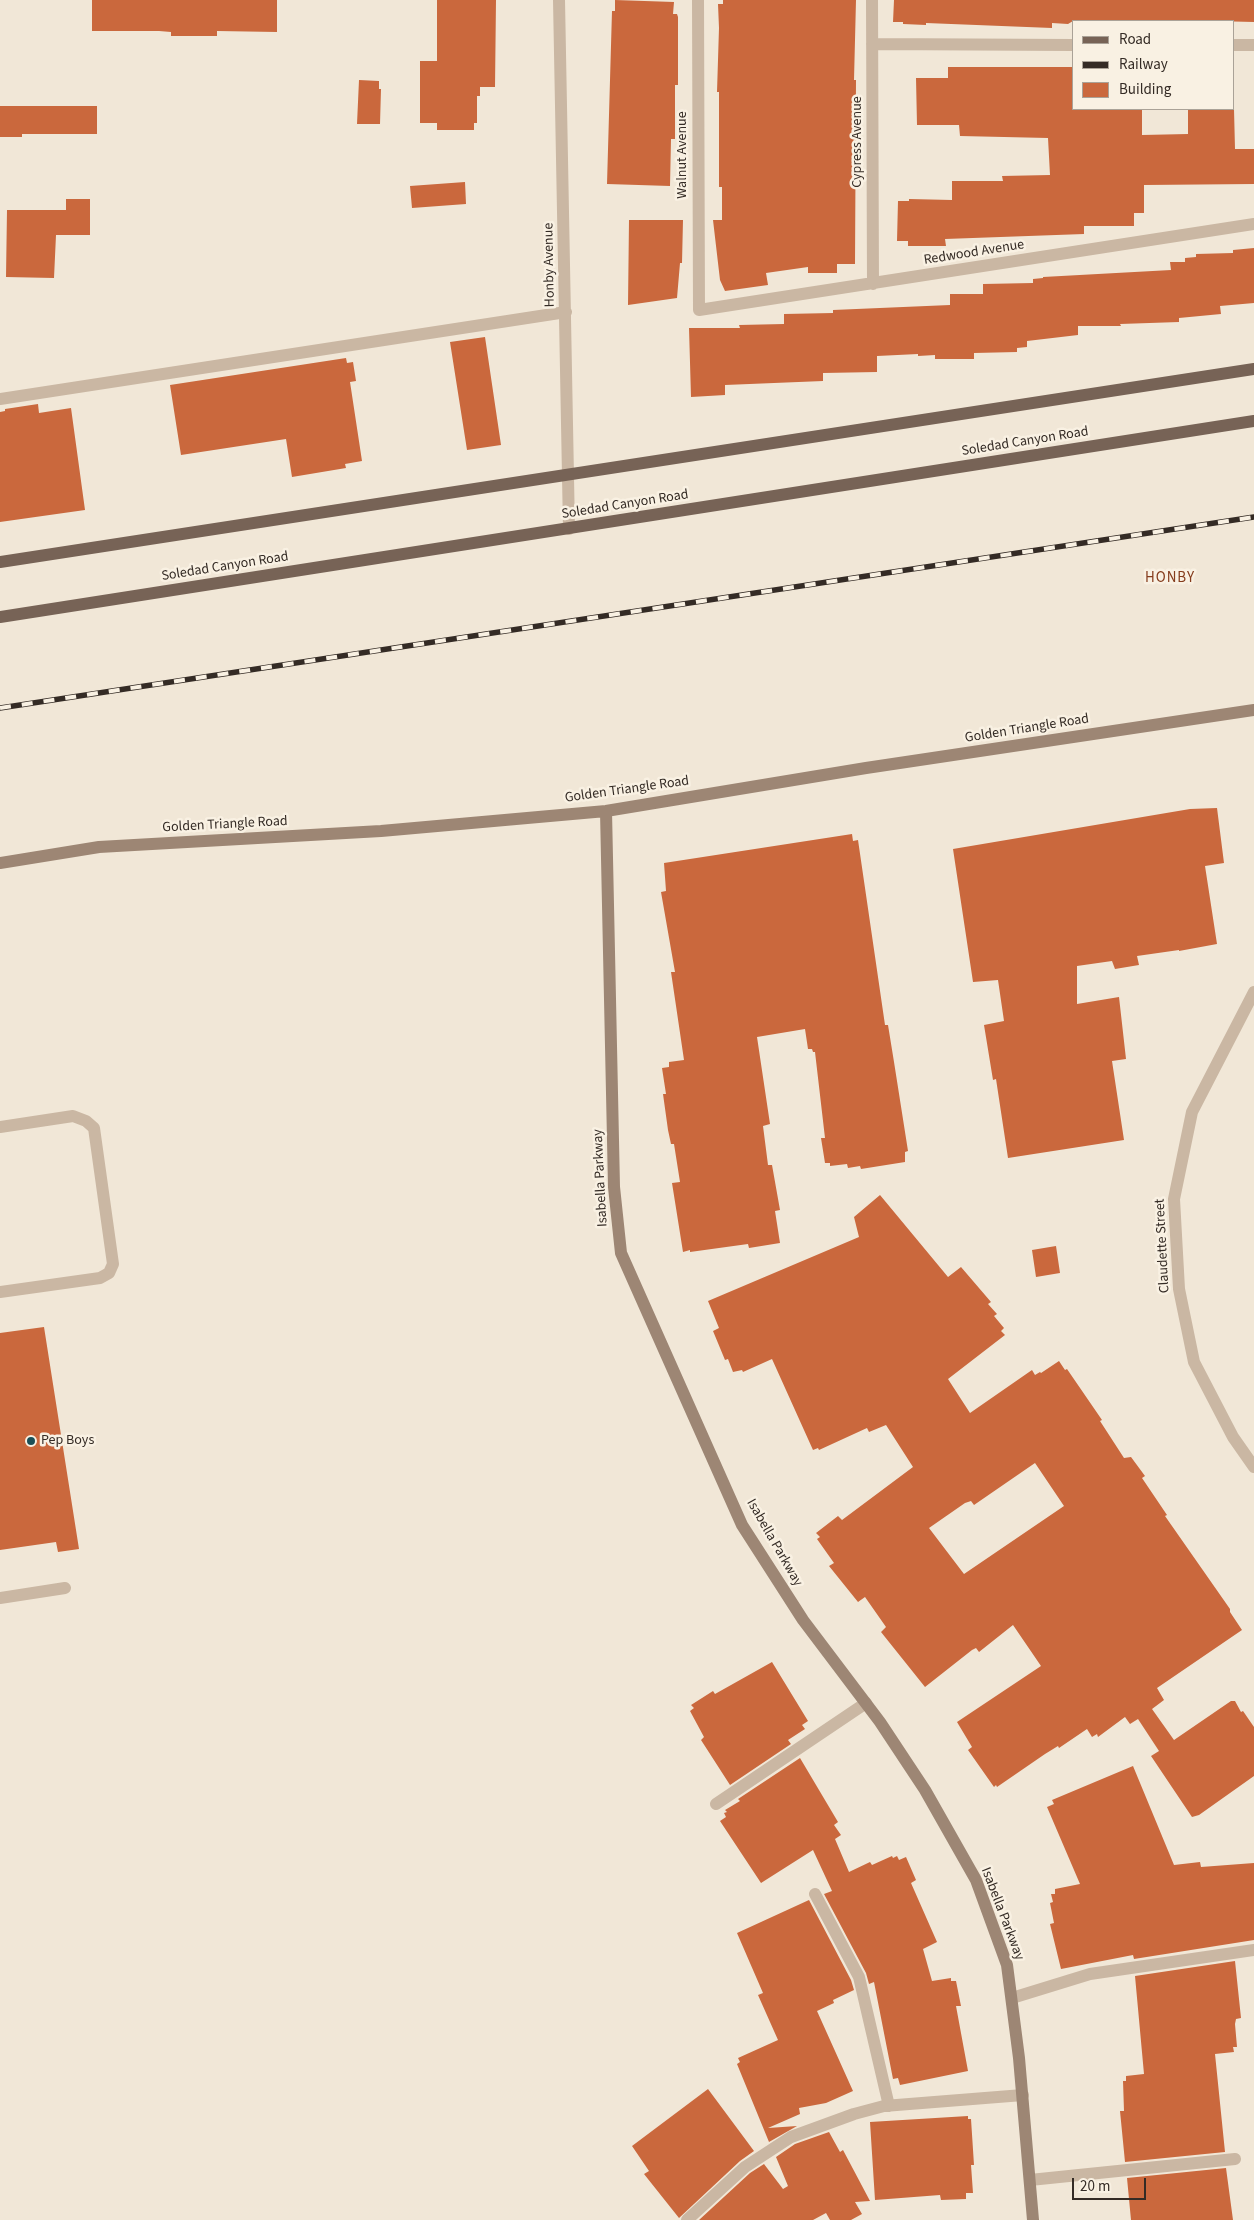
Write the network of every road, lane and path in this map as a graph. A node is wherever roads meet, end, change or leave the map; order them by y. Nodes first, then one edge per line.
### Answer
1 (559, 0) edge
2 (698, 0) edge
3 (872, 0) edge
4 (872, 44) junction
5 (1072, 45) edge
6 (1234, 45) edge
7 (1254, 45) edge
8 (1254, 224) edge
9 (873, 284) junction
10 (699, 310) joint
11 (566, 312) junction
12 (1254, 369) edge
13 (0, 399) edge
14 (1254, 421) edge
15 (568, 474) junction
16 (569, 529) junction
17 (0, 562) edge
18 (0, 617) edge
19 (1254, 710) edge
20 (606, 811) junction
21 (0, 863) edge
22 (1254, 992) edge
23 (0, 1127) edge
24 (0, 1292) edge
25 (1254, 1466) edge
26 (65, 1588) dead end
27 (0, 1598) edge
28 (866, 1703) junction
29 (716, 1804) dead end
30 (815, 1894) dead end
31 (1254, 1950) edge
32 (1012, 1998) junction
33 (1022, 2095) junction
34 (889, 2106) junction
35 (1235, 2159) dead end
36 (1030, 2180) junction
37 (687, 2220) edge
38 (1033, 2220) edge

1 - 11 street, Honby Avenue
2 - 10 street, Walnut Avenue
3 - 4 street, Cypress Avenue
4 - 5 street
4 - 9 street, Cypress Avenue
6 - 7 street
8 - 9 street, Redwood Avenue
9 - 10 street, Redwood Avenue
11 - 13 street
11 - 15 street, Honby Avenue
12 - 15 main road
14 - 16 main road, Soledad Canyon Road
15 - 16 street, Honby Avenue
15 - 17 main road
16 - 18 main road, Soledad Canyon Road
19 - 20 street, Golden Triangle Road
20 - 21 street, Golden Triangle Road
20 - 28 street, Isabella Parkway
22 - 25 street, Claudette Street
23 - 24 street
26 - 27 street
28 - 29 street
28 - 32 street, Isabella Parkway
30 - 34 street
31 - 32 street
32 - 33 street, Isabella Parkway
33 - 34 street
33 - 36 street, Isabella Parkway
34 - 37 street
35 - 36 street
36 - 38 street, Isabella Parkway

